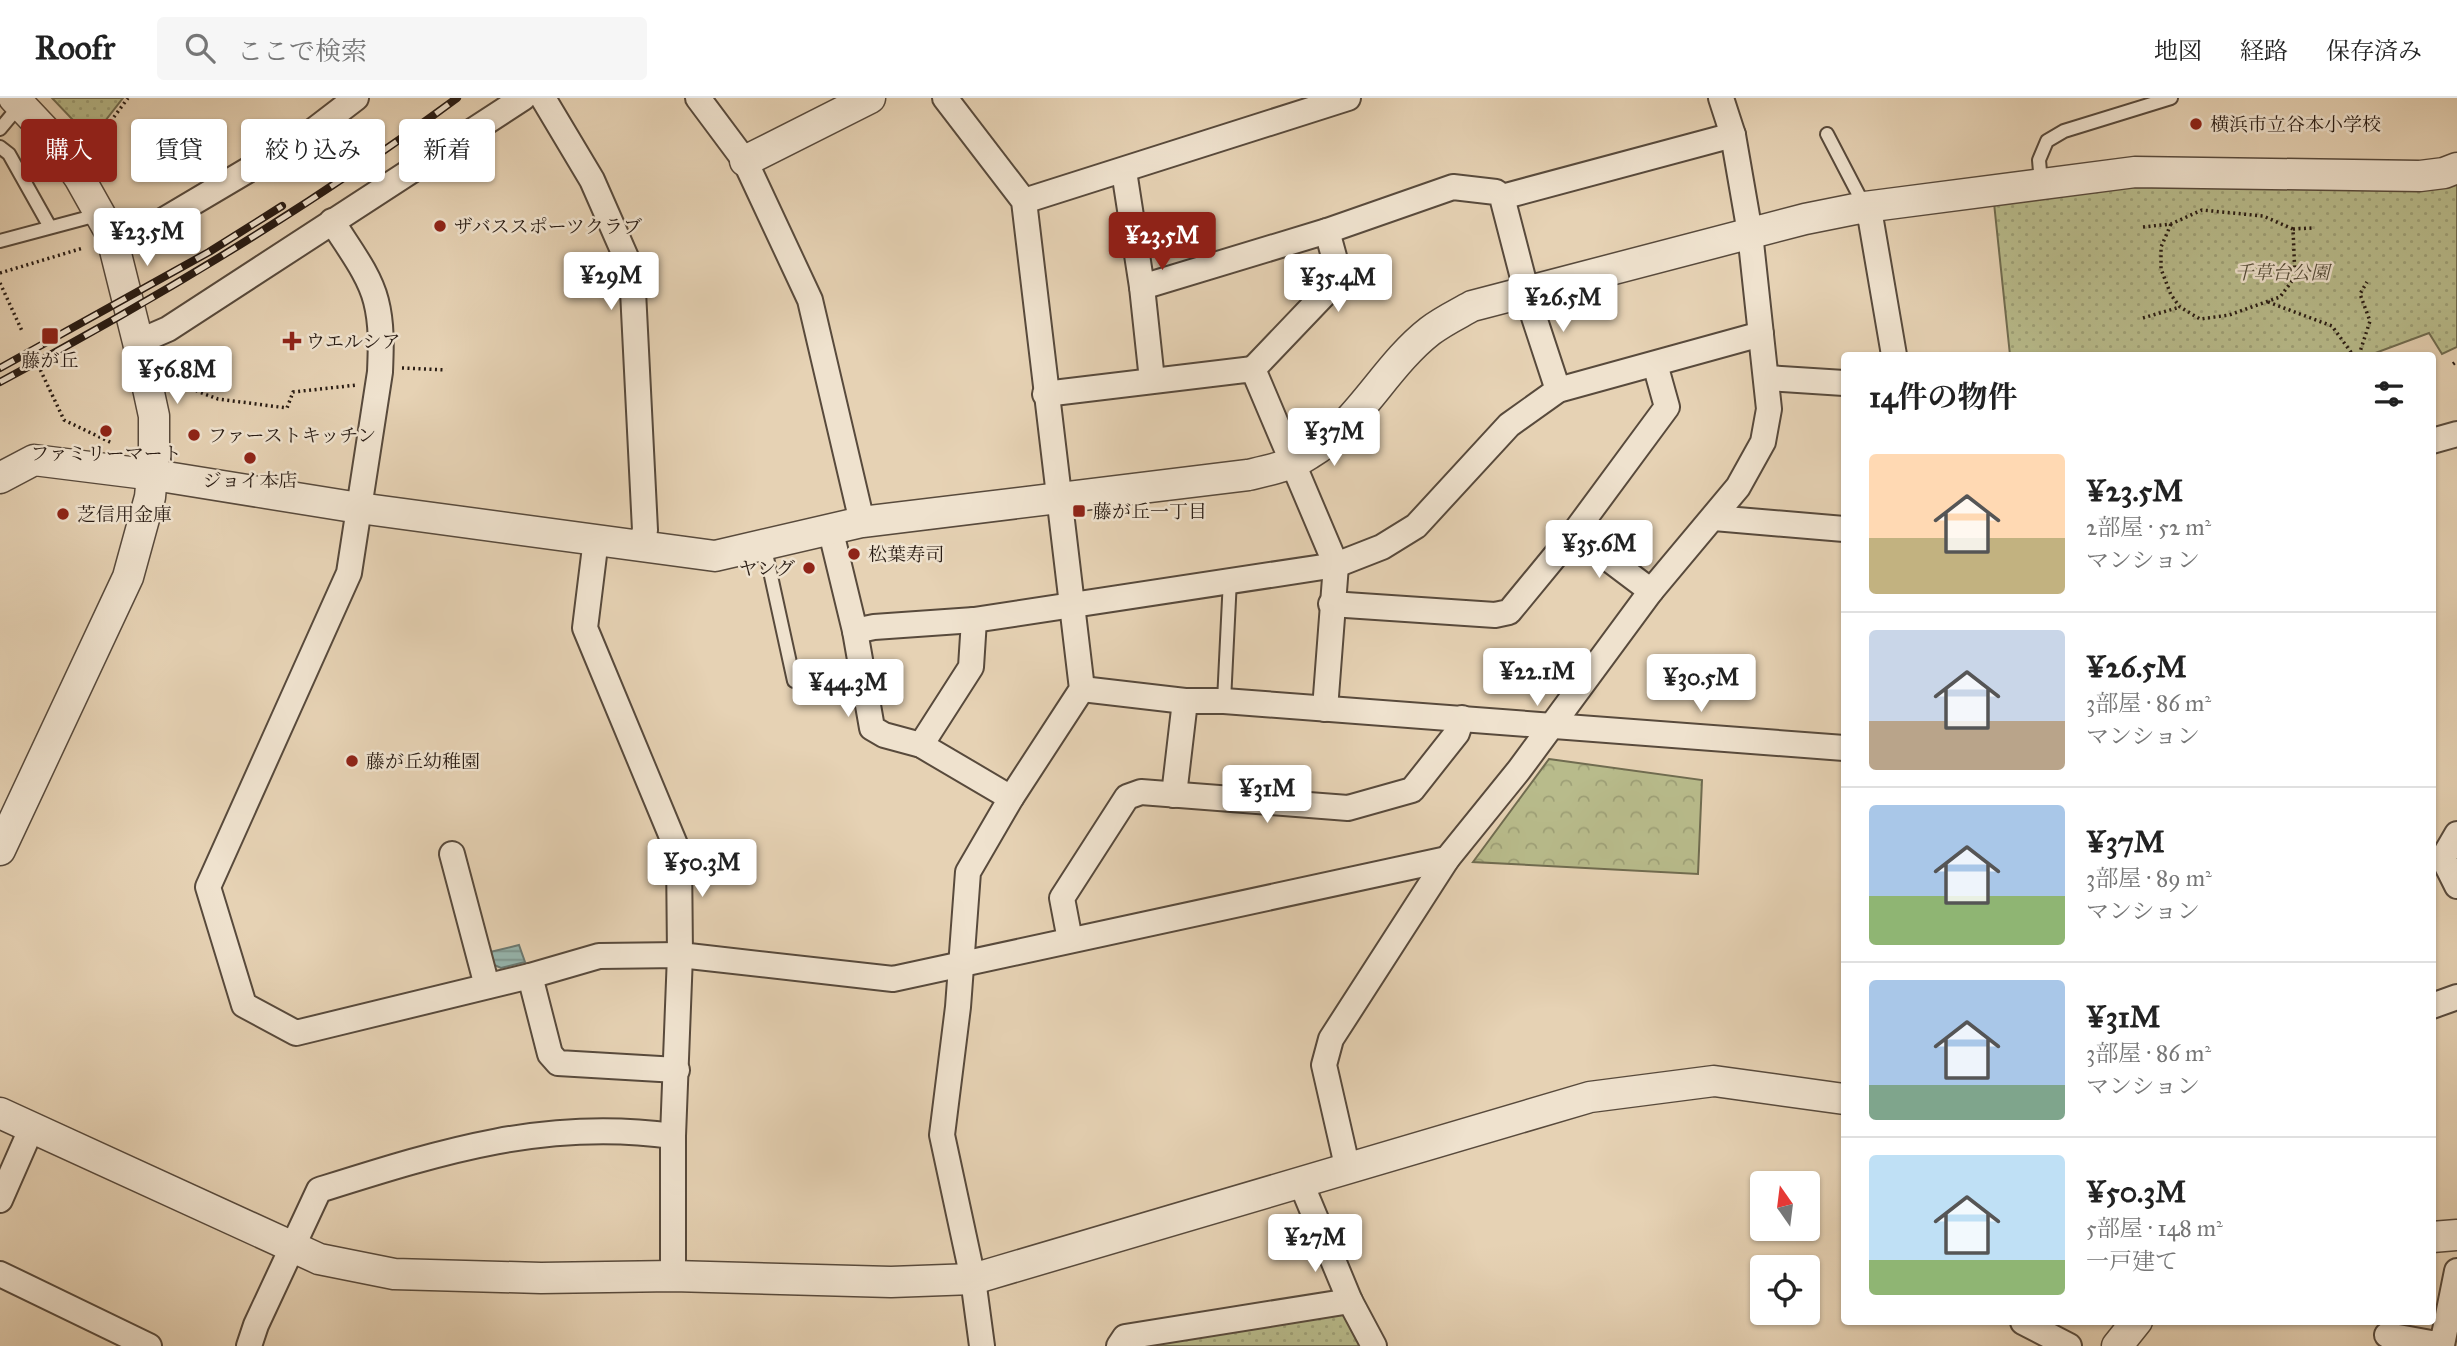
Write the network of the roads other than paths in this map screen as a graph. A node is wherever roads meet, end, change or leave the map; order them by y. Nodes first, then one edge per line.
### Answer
1 (356, 98) edge
2 (523, 98) edge
3 (543, 98) edge
4 (698, 98) edge
5 (870, 98) edge
6 (945, 98) edge
7 (1348, 98) edge
8 (1721, 98) edge
9 (2171, 98) edge
10 (18, 101) edge
11 (1303, 105) edge
12 (0, 129) edge
13 (1826, 134) dead end
14 (1733, 135) junction
15 (0, 147) edge
16 (745, 161) junction
17 (2457, 168) edge
18 (1124, 171) junction
19 (2041, 183) junction
20 (1502, 197) junction
21 (1024, 201) junction
22 (1865, 207) junction
23 (101, 214) junction
24 (331, 221) junction
25 (50, 227) junction
26 (1327, 231) junction
27 (1750, 233) junction
28 (114, 240) junction
29 (0, 241) edge
30 (1142, 287) junction
31 (1527, 292) junction
32 (1761, 334) junction
33 (138, 342) junction
34 (1893, 352) edge
35 (1655, 364) junction
36 (1253, 369) junction
37 (1766, 378) junction
38 (1152, 380) junction
39 (1841, 383) edge
40 (1558, 390) junction
41 (1045, 394) junction
42 (2457, 434) edge
43 (2436, 440) edge
44 (1292, 464) junction
45 (154, 475) junction
46 (0, 478) edge
47 (1060, 499) junction
48 (359, 508) junction
49 (1714, 519) junction
50 (862, 522) junction
51 (830, 528) junction
52 (1841, 528) edge
53 (1574, 533) junction
54 (596, 539) junction
55 (764, 544) junction
56 (640, 545) junction
57 (1336, 565) junction
58 (1230, 579) junction
59 (1651, 591) junction
60 (1331, 604) junction
61 (1072, 606) junction
62 (974, 620) junction
63 (855, 631) junction
64 (794, 681) dead end
65 (1082, 689) junction
66 (1185, 701) junction
67 (1224, 701) junction
68 (1325, 709) junction
69 (1462, 719) junction
70 (1553, 725) junction
71 (921, 745) junction
72 (1841, 748) edge
73 (1174, 795) junction
74 (1011, 798) junction
75 (2446, 847) edge
76 (0, 850) edge
77 (452, 854) dead end
78 (1447, 859) junction
79 (2457, 886) edge
80 (1070, 940) junction
81 (680, 955) junction
82 (960, 966) junction
83 (530, 976) junction
84 (487, 986) junction
85 (2457, 997) edge
86 (2436, 1005) edge
87 (677, 1070) junction
88 (1841, 1099) edge
89 (0, 1113) edge
90 (32, 1127) junction
91 (673, 1136) junction
92 (1348, 1170) junction
93 (1301, 1182) junction
94 (0, 1200) edge
95 (2457, 1235) edge
96 (2436, 1237) edge
97 (292, 1246) junction
98 (2457, 1271) edge
99 (0, 1274) edge
100 (673, 1276) junction
101 (973, 1279) junction
102 (1350, 1301) junction
103 (2020, 1325) edge
104 (2134, 1325) edge
105 (2387, 1334) edge
106 (149, 1346) edge
107 (249, 1346) edge
108 (982, 1346) edge
109 (1119, 1346) edge
110 (1374, 1346) edge
111 (2069, 1346) edge
112 (2117, 1346) edge

1 - 28 street
2 - 24 street
3 - 56 street
4 - 16 street
5 - 16 street
6 - 21 street
7 - 11 street
8 - 14 street
9 - 19 lane
10 - 12 lane
10 - 23 street
11 - 18 street
13 - 22 lane
14 - 20 street
14 - 27 street
15 - 25 lane
16 - 50 street
17 - 19 street
18 - 21 street
18 - 30 street
19 - 22 street
20 - 26 street
20 - 31 street
21 - 41 street
22 - 27 street
22 - 34 street
23 - 25 lane
23 - 28 street
24 - 33 street
24 - 48 street
25 - 29 lane
26 - 30 street
26 - 36 street
27 - 31 street
27 - 32 street
28 - 33 street
30 - 38 street
31 - 40 street
31 - 44 street
32 - 35 street
32 - 37 street
33 - 45 street
35 - 40 street
35 - 53 street
36 - 38 street
36 - 44 street
37 - 39 street
37 - 49 street
38 - 41 street
40 - 57 street
41 - 47 street
42 - 43 street
44 - 47 street
44 - 57 street
45 - 46 street
45 - 48 street
45 - 76 street
47 - 50 street
47 - 61 street
48 - 54 street
48 - 84 street
49 - 52 street
49 - 59 street
50 - 51 street
51 - 55 street
51 - 63 street
53 - 59 street
53 - 60 street
54 - 56 street
54 - 81 street
55 - 56 street
55 - 64 lane
57 - 58 street
57 - 60 street
58 - 61 street
58 - 67 lane
59 - 70 street
60 - 68 street
61 - 62 street
61 - 65 street
62 - 63 street
62 - 71 street
63 - 71 street
65 - 66 street
65 - 74 street
66 - 67 street
66 - 73 street
67 - 68 street
68 - 69 street
69 - 70 street
69 - 73 street
70 - 72 street
70 - 78 street
71 - 74 street
73 - 80 street
74 - 82 street
75 - 79 street
77 - 84 street
78 - 80 street
78 - 92 street
80 - 82 street
81 - 82 street
81 - 83 street
81 - 87 street
82 - 101 street
83 - 84 street
83 - 87 street
85 - 86 street
87 - 91 street
88 - 92 street
89 - 90 street
90 - 94 street
90 - 97 street
91 - 97 street
91 - 100 street
92 - 93 street
93 - 101 street
93 - 102 street
95 - 96 street
97 - 100 street
97 - 107 street
98 - 105 street
99 - 106 street
100 - 101 street
101 - 108 street
102 - 109 street
102 - 110 street
103 - 111 street
104 - 112 street

